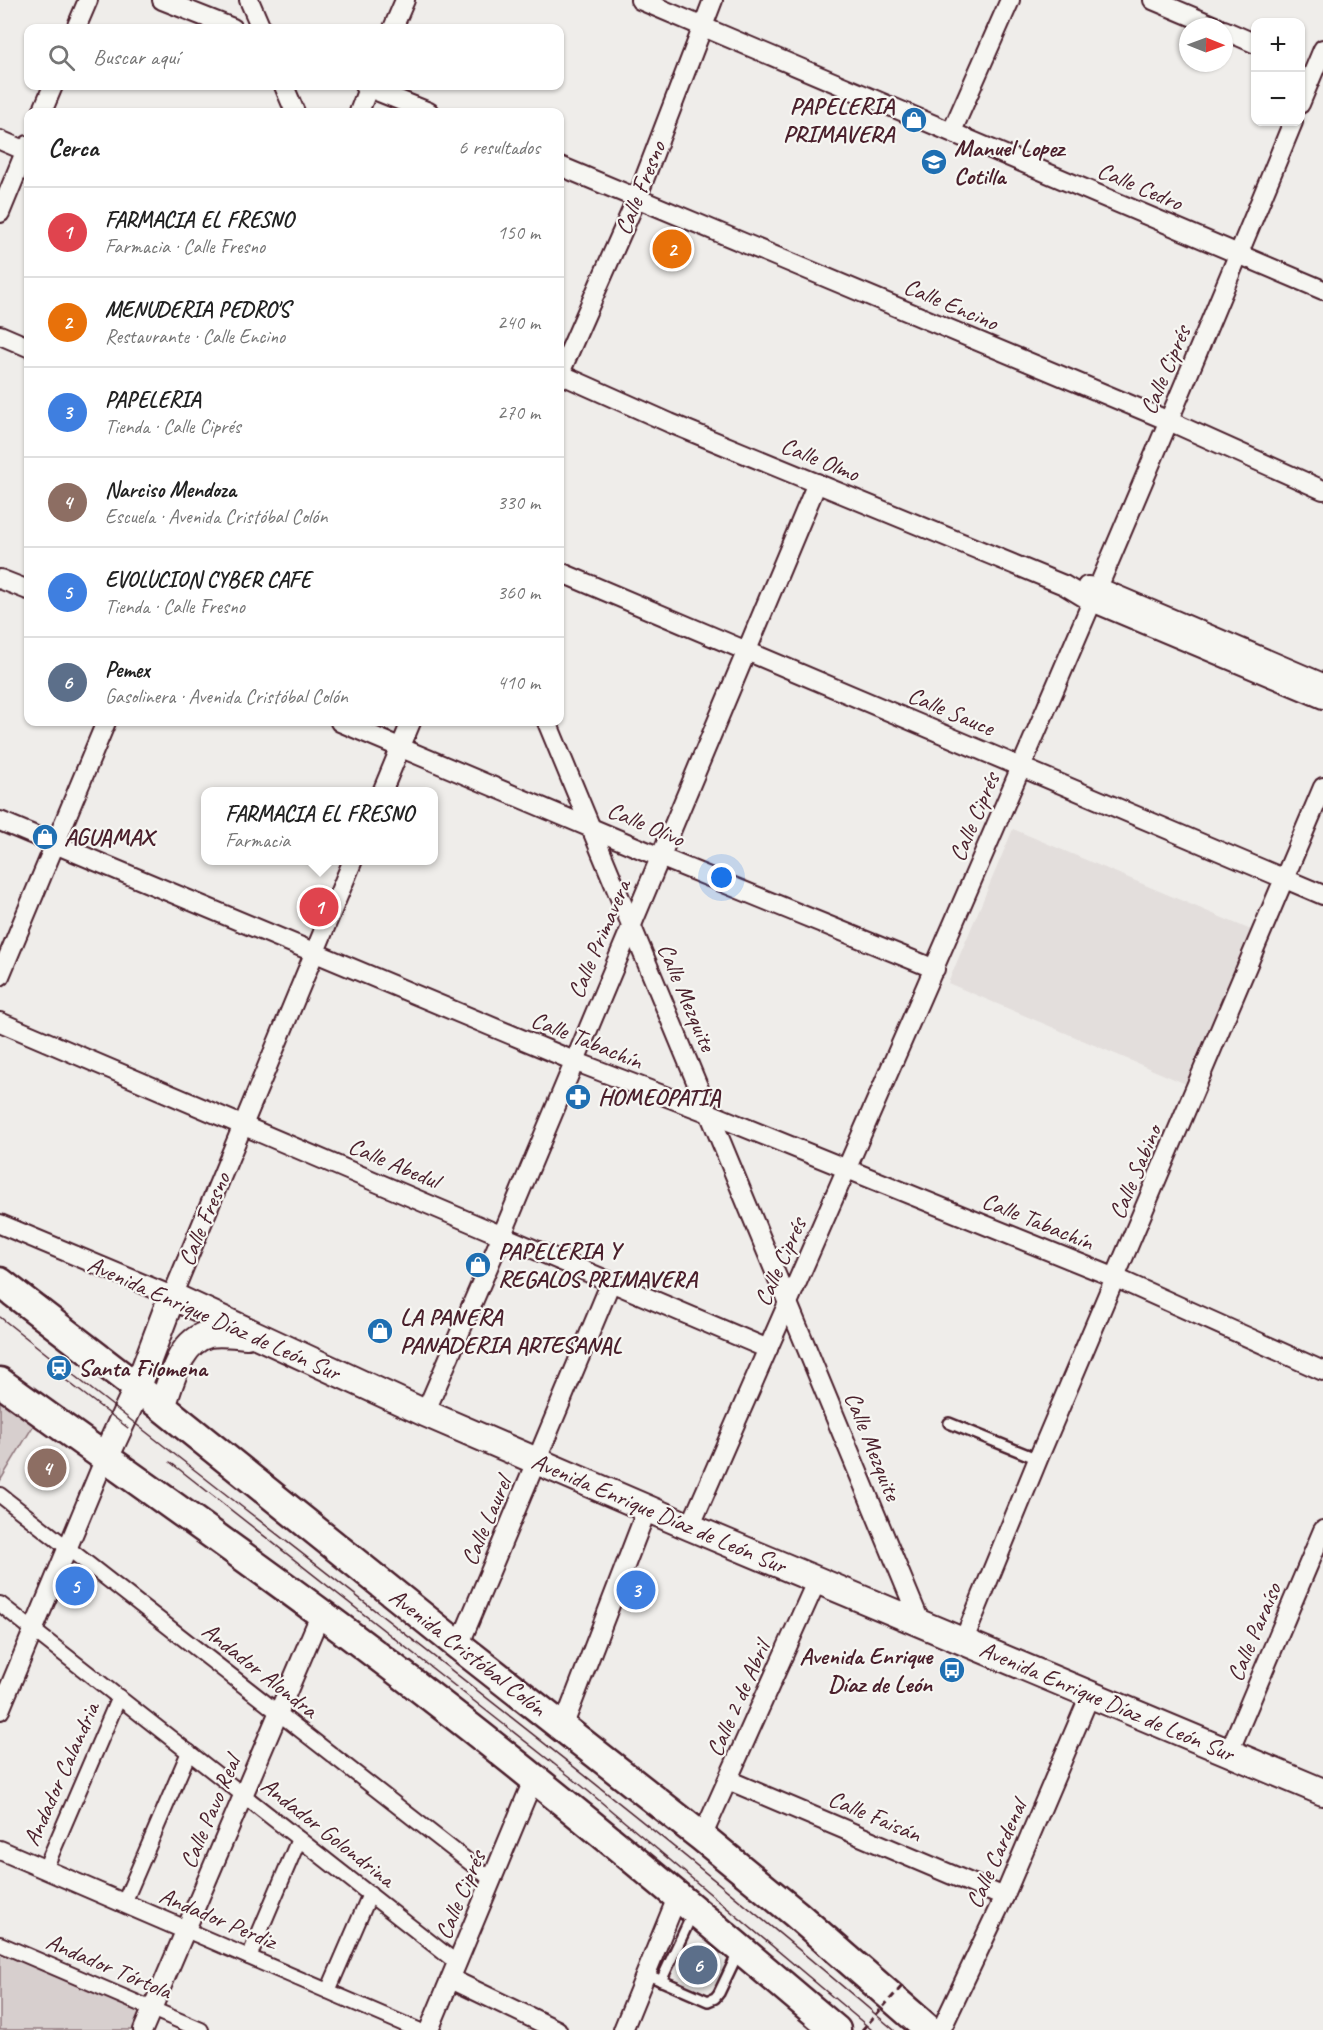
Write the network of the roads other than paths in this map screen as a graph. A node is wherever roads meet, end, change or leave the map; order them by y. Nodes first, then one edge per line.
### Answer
1 (88, 0) edge
2 (162, 0) edge
3 (249, 0) edge
4 (405, 0) edge
5 (640, 0) edge
6 (712, 0) edge
7 (1010, 0) edge
8 (1153, 0) edge
9 (1180, 5) edge
10 (1202, 18) edge
11 (78, 24) edge
12 (223, 24) edge
13 (259, 24) edge
14 (395, 24) edge
15 (702, 25) junction
16 (1233, 34) edge
17 (1251, 42) edge
18 (1323, 49) edge
19 (1313, 68) edge
20 (51, 90) edge
21 (286, 90) edge
22 (366, 90) edge
23 (377, 90) edge
24 (1305, 90) edge
25 (44, 108) edge
26 (293, 108) edge
27 (360, 108) edge
28 (419, 108) edge
29 (1291, 126) edge
30 (952, 131) junction
31 (0, 140) edge
32 (24, 148) edge
33 (24, 158) edge
34 (564, 168) edge
35 (637, 198) junction
36 (0, 213) edge
37 (1239, 254) junction
38 (1323, 290) edge
39 (0, 335) edge
40 (24, 345) edge
41 (564, 364) edge
42 (564, 375) edge
43 (1169, 421) junction
44 (817, 483) junction
45 (1323, 490) edge
46 (564, 574) edge
47 (0, 579) edge
48 (24, 588) edge
49 (1095, 594) junction
50 (748, 651) junction
51 (1323, 683) edge
52 (1323, 699) edge
53 (104, 726) edge
54 (350, 726) edge
55 (409, 726) edge
56 (549, 726) edge
57 (400, 747) junction
58 (1022, 767) junction
59 (384, 787) edge
60 (1323, 787) edge
61 (0, 820) edge
62 (591, 827) junction
63 (54, 845) junction
64 (660, 856) junction
65 (351, 865) edge
66 (1285, 879) junction
67 (1323, 895) edge
68 (631, 925) junction
69 (314, 952) junction
70 (935, 969) junction
71 (0, 976) edge
72 (0, 1022) edge
73 (574, 1061) junction
74 (709, 1113) junction
75 (243, 1124) junction
76 (847, 1168) junction
77 (0, 1224) edge
78 (502, 1235) junction
79 (1116, 1278) junction
80 (0, 1282) edge
81 (611, 1282) junction
82 (172, 1296) junction
83 (789, 1305) junction
84 (256, 1335) junction
85 (768, 1349) junction
86 (1323, 1371) edge
87 (0, 1382) edge
88 (137, 1389) junction
89 (162, 1407) junction
90 (425, 1413) junction
91 (949, 1423) dead end
92 (105, 1458) junction
93 (1038, 1459) junction
94 (538, 1461) junction
95 (0, 1495) edge
96 (648, 1509) junction
97 (690, 1527) junction
98 (1323, 1530) edge
99 (68, 1548) junction
100 (817, 1580) junction
101 (0, 1604) edge
102 (321, 1613) junction
103 (921, 1624) junction
104 (33, 1630) junction
105 (963, 1642) junction
106 (459, 1646) junction
107 (1090, 1695) junction
108 (119, 1698) junction
109 (0, 1710) edge
110 (278, 1713) junction
111 (563, 1727) junction
112 (189, 1752) junction
113 (1229, 1752) junction
114 (534, 1778) junction
115 (728, 1780) junction
116 (1323, 1792) edge
117 (243, 1795) junction
118 (702, 1837) junction
119 (299, 1839) junction
120 (0, 1850) edge
121 (45, 1869) junction
122 (492, 1881) junction
123 (370, 1894) junction
124 (1004, 1897) junction
125 (124, 1903) junction
126 (686, 1903) junction
127 (186, 1930) junction
128 (0, 1944) edge
129 (740, 1948) junction
130 (249, 1957) junction
131 (454, 1971) junction
132 (653, 1978) junction
133 (328, 1991) junction
134 (152, 2009) junction
135 (143, 2030) edge
136 (201, 2030) edge
137 (418, 2030) edge
138 (429, 2030) edge
139 (557, 2030) edge
140 (623, 2030) edge
141 (836, 2030) edge
142 (928, 2030) edge
143 (941, 2030) edge

1 - 11 street
2 - 12 street
3 - 13 street
4 - 14 street
5 - 15 street, Calle Cedro
6 - 15 street, Calle Fresno
7 - 30 street
8 - 9 street
9 - 10 street
15 - 30 street, Calle Cedro
15 - 35 street, Calle Fresno
16 - 17 street
18 - 19 street
19 - 24 street
20 - 25 street
21 - 26 street
22 - 27 street
23 - 28 street
29 - 37 street, Calle Ciprés
30 - 37 street, Calle Cedro
31 - 32 street
33 - 36 street
34 - 35 street, Calle Encino
35 - 41 street, Calle Fresno
35 - 43 street, Calle Encino
37 - 38 street, Calle Cedro
37 - 43 street, Calle Ciprés
39 - 40 street
42 - 44 street, Calle Olmo
43 - 45 street, Calle Encino
43 - 49 street, Calle Ciprés
44 - 49 street, Calle Olmo
44 - 50 street, Calle Primavera
46 - 50 street, Calle Sauce
47 - 48 street
49 - 51 street, Calle Olmo
49 - 52 street, Calle Olmo
49 - 58 street, Calle Ciprés
50 - 58 street, Calle Sauce
50 - 64 street, Calle Primavera
53 - 63 street
54 - 57 street, Calle Olivo
55 - 57 street
56 - 62 street, Calle Mezquite
57 - 59 street
57 - 62 street, Calle Olivo
58 - 66 street, Calle Sauce
58 - 70 street, Calle Ciprés
60 - 66 street, Calle Sabino
61 - 63 street, Calle Tabachín
62 - 64 street, Calle Olivo
62 - 68 street, Calle Mezquite
63 - 69 street, Calle Tabachín
63 - 71 street
64 - 68 street, Calle Primavera
64 - 70 street, Calle Olivo
65 - 69 street, Calle Fresno
66 - 67 street, Calle Sauce
66 - 79 street, Calle Sabino
68 - 73 street, Calle Primavera
68 - 74 street, Calle Mezquite
69 - 73 street, Calle Tabachín
69 - 75 street, Calle Fresno
70 - 76 street, Calle Ciprés
72 - 75 street, Calle Abedul
73 - 74 street, Calle Tabachín
73 - 78 street, Calle Primavera
74 - 76 street, Calle Tabachín
74 - 83 street, Calle Mezquite
75 - 78 street, Calle Abedul
75 - 82 street, Calle Fresno
76 - 79 street, Calle Tabachín
76 - 83 street, Calle Ciprés
77 - 82 street, Avenida Enrique Díaz de León Sur
78 - 81 street, Calle Abedul
78 - 90 street, Calle Primavera
79 - 86 street, Calle Tabachín
79 - 93 street, Calle Sabino
80 - 88 main road, Avenida Cristóbal Colón
81 - 85 street, Calle Abedul
81 - 94 street, Calle Laurel
82 - 84 main road, Avenida Enrique Díaz de León Sur
82 - 88 main road, Calle Fresno
83 - 85 street, Calle Ciprés
83 - 103 street, Calle Mezquite
84 - 89 main road
84 - 90 main road, Avenida Enrique Díaz de León Sur
85 - 97 street, Calle Ciprés
87 - 92 main road
88 - 89 main road, Avenida Cristóbal Colón
88 - 92 main road, Calle Fresno
89 - 106 main road, Avenida Cristóbal Colón
90 - 94 main road, Avenida Enrique Díaz de León Sur
91 - 93 lane
92 - 99 street, Calle Fresno
92 - 102 main road
93 - 105 street, Calle Sabino
94 - 96 main road, Avenida Enrique Díaz de León Sur
94 - 106 street, Calle Laurel
95 - 99 street, Andador Alondra
96 - 97 main road, Avenida Enrique Díaz de León Sur
96 - 111 street
97 - 100 main road, Avenida Enrique Díaz de León Sur
98 - 113 street, Calle Paraíso
99 - 104 street, Calle Fresno
99 - 110 street, Andador Alondra
100 - 103 main road, Avenida Enrique Díaz de León Sur
100 - 115 street, Calle 2 de Abril
101 - 104 street, Andador Golondrina
102 - 110 street, Calle Pavo Real
102 - 114 main road
103 - 105 main road, Avenida Enrique Díaz de León Sur
104 - 108 street, Andador Golondrina
104 - 109 street, Calle Fresno
105 - 107 main road, Avenida Enrique Díaz de León Sur
106 - 111 main road, Avenida Cristóbal Colón
107 - 113 main road, Avenida Enrique Díaz de León Sur
107 - 124 street, Calle Cardenal
108 - 112 street, Andador Golondrina
108 - 121 street, Andador Calandria
110 - 117 street, Calle Pavo Real
110 - 122 street, Andador Alondra
111 - 118 main road, Avenida Cristóbal Colón
112 - 117 street, Andador Golondrina
112 - 125 street
113 - 116 main road, Avenida Enrique Díaz de León Sur
114 - 122 street, Calle Ciprés
114 - 126 main road
115 - 118 street, Calle 2 de Abril
115 - 124 street, Calle Faisán
117 - 119 street, Andador Golondrina
117 - 127 street, Calle Pavo Real
118 - 142 main road, Avenida Cristóbal Colón
119 - 123 street, Andador Golondrina
119 - 130 street
120 - 121 street, Andador Perdiz
121 - 125 street, Andador Perdiz
122 - 131 street, Calle Ciprés
123 - 131 street, Andador Golondrina
123 - 133 street
124 - 143 street, Calle Cardenal
125 - 127 street, Andador Perdiz
126 - 129 main road
126 - 132 street
127 - 130 street, Andador Perdiz
127 - 134 street, Calle Pavo Real
128 - 134 street, Andador Tórtola
129 - 132 lane
129 - 141 main road
130 - 133 street, Andador Perdiz
131 - 138 street, Calle Ciprés
131 - 139 street
132 - 140 street
133 - 137 street, Andador Perdiz
134 - 135 street, Calle Pavo Real
134 - 136 street, Andador Tórtola

